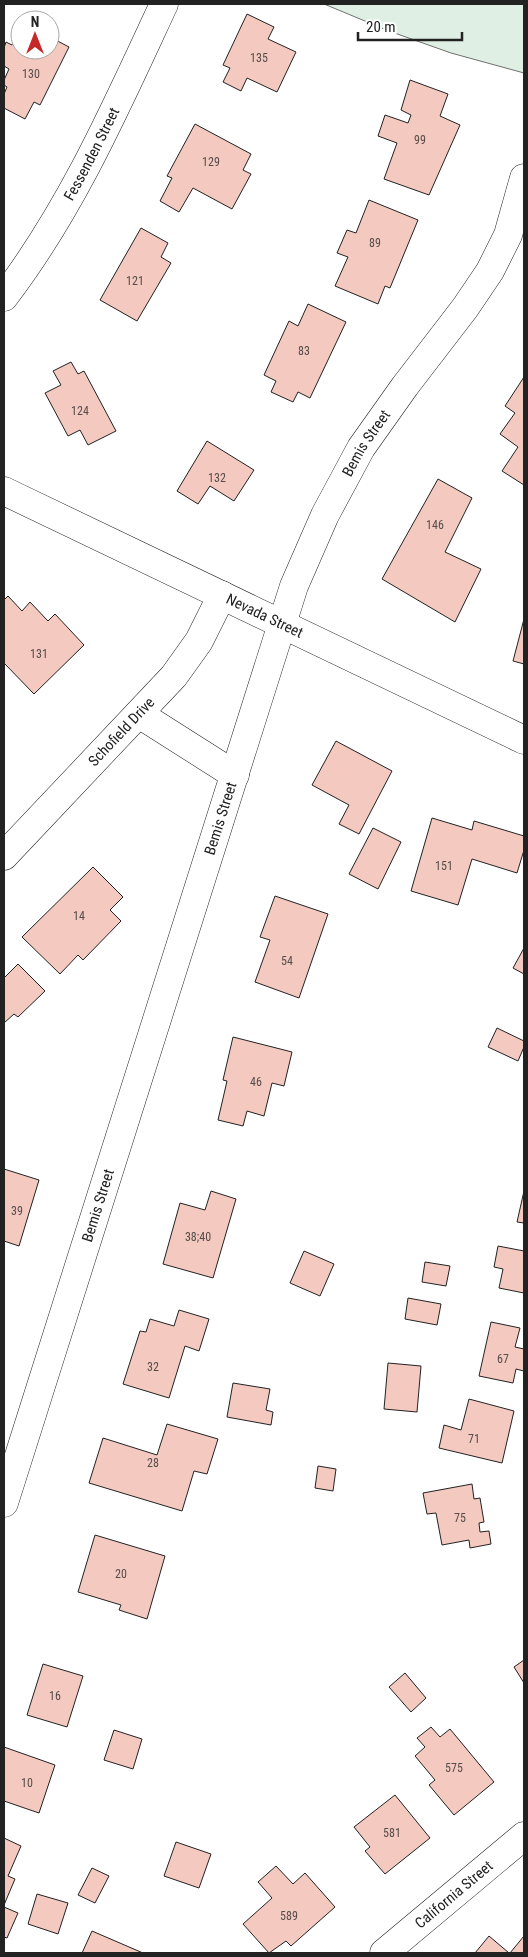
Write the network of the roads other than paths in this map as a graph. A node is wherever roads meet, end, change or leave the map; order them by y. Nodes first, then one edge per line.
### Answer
1 (164, 4) edge
2 (524, 178) edge
3 (4, 297) edge
4 (4, 490) edge
5 (222, 595) junction
6 (281, 624) junction
7 (139, 714) junction
8 (524, 740) edge
9 (235, 775) junction
10 (4, 856) edge
11 (4, 1503) edge
12 (524, 1836) edge
13 (384, 1953) edge

1 - 3 street, Fessenden Street
2 - 6 street, Bemis Street
4 - 5 street, Nevada Street
5 - 6 street, Nevada Street
5 - 7 street, Schofield Drive
6 - 8 street, Nevada Street
6 - 9 street, Bemis Street
7 - 9 street
7 - 10 street, Schofield Drive
9 - 11 street, Bemis Street
12 - 13 street, California Street

